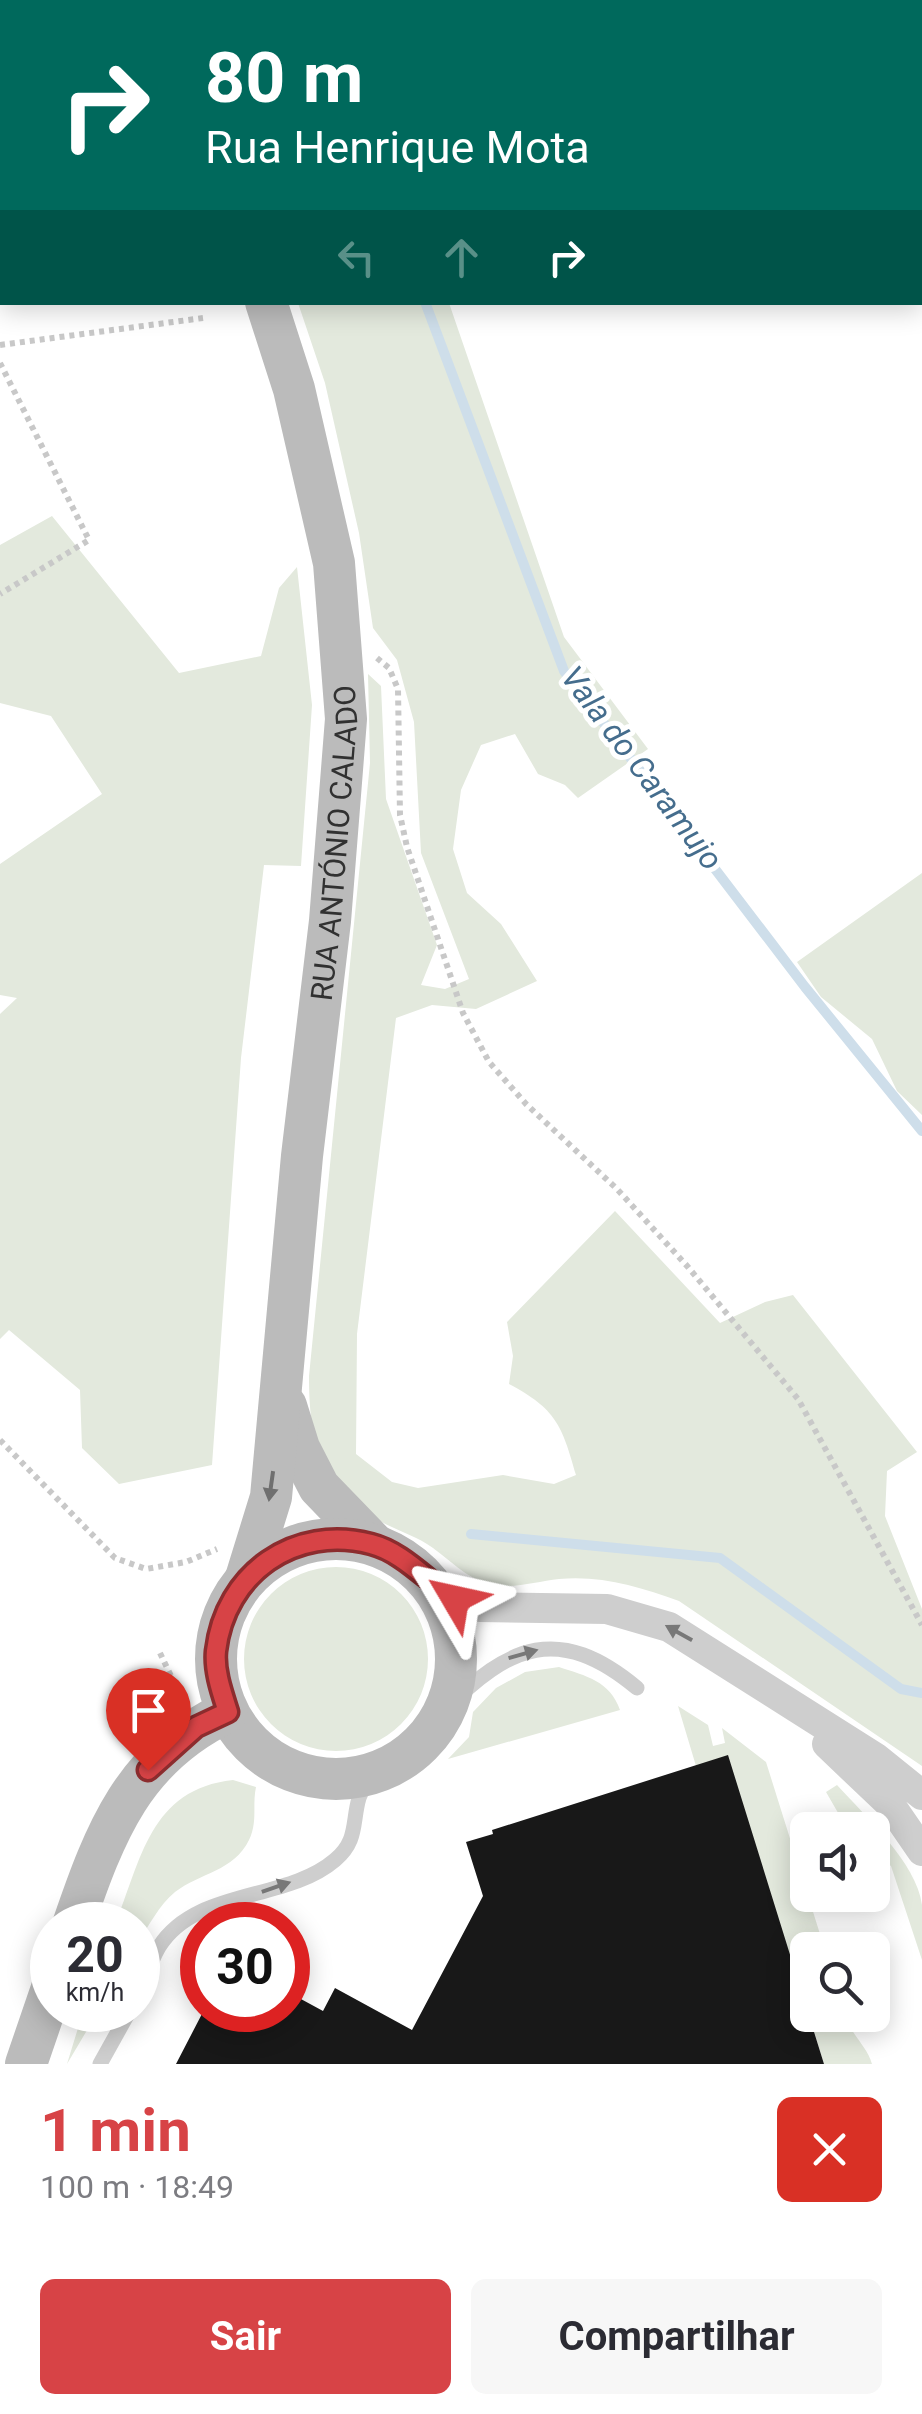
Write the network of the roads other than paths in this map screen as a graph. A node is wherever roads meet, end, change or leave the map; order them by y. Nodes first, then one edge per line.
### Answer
1 (267, 305) edge
2 (281, 1392) junction
3 (375, 1545) junction
4 (246, 1578) junction
5 (429, 1582) junction
6 (761, 1686) junction
7 (637, 1688) dead end
8 (445, 1710) junction
9 (228, 1712) junction
10 (376, 1773) junction
11 (922, 1796) edge
12 (922, 1851) edge
13 (82, 1902) edge
14 (160, 1946) edge
15 (37, 2032) edge
16 (118, 2032) edge
17 (26, 2064) edge
18 (100, 2064) edge

1 - 2 street, RUA ANTÓNIO CALADO
2 - 3 street, RUA ANTÓNIO CALADO
2 -> 4 street, RUA ANTÓNIO CALADO
3 - 4 street
3 - 5 street
4 - 9 street
6 -> 5 street
5 - 8 street
6 - 11 street
6 - 12 street
8 -> 7 lane
8 - 10 street
9 - 10 street
9 - 13 street
14 -> 10 lane
15 - 17 street
16 - 18 lane

